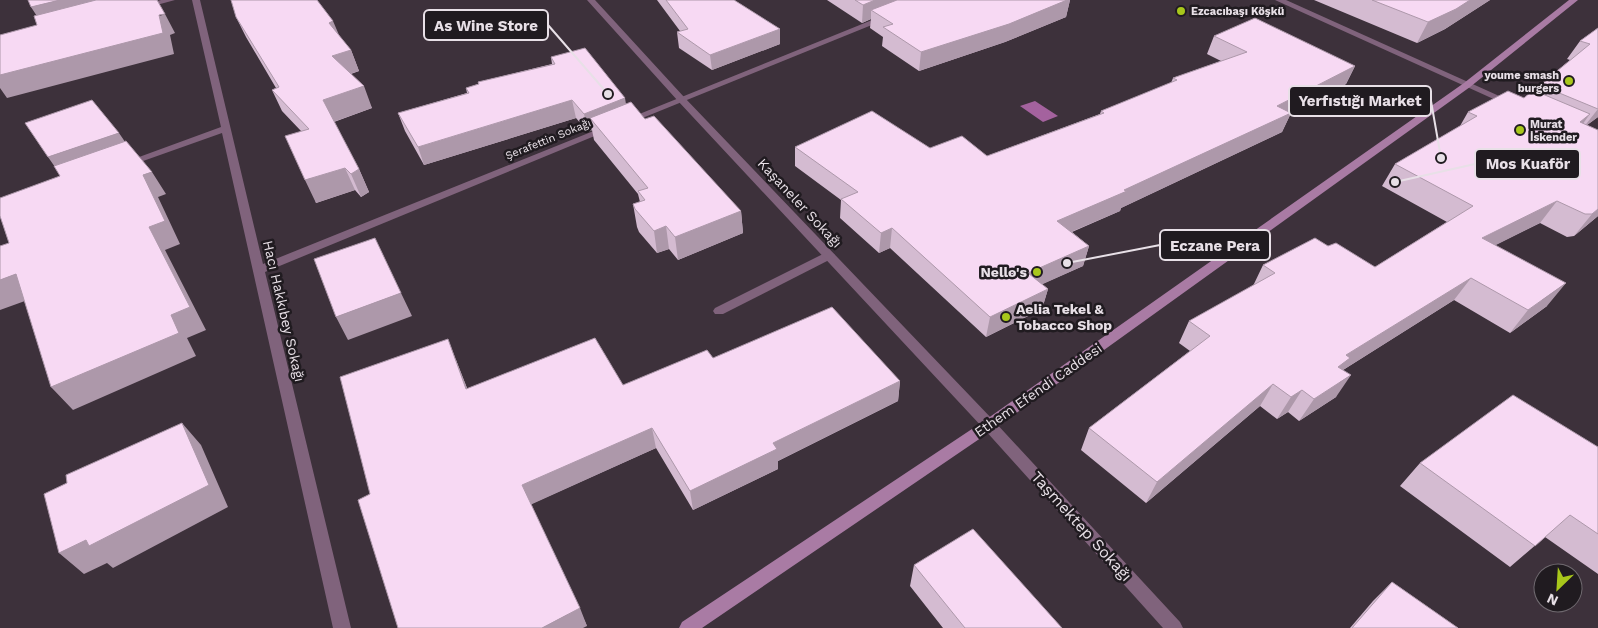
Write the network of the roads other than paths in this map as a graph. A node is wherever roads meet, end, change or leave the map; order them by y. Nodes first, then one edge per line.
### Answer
1 (171, 0) edge
2 (196, 0) edge
3 (591, 0) edge
4 (1279, 0) edge
5 (1574, 0) edge
6 (133, 10) edge
7 (894, 15) edge
8 (1467, 85) junction
9 (681, 99) junction
10 (1520, 108) edge
11 (225, 129) junction
12 (113, 168) edge
13 (829, 255) junction
14 (259, 270) junction
15 (719, 311) dead end
16 (989, 425) junction
17 (342, 628) edge
18 (688, 628) edge
19 (1174, 628) edge

1 - 6 street
2 - 11 street, Hacı Hakkıbey Sokağı
3 - 9 street, Kaşaneler Sokağı
4 - 8 street
5 - 8 main road, Ethem Efendi Caddesi
7 - 9 street, Şerafettin Sokağı
8 - 10 street
8 - 16 main road, Ethem Efendi Caddesi
9 - 13 street, Kaşaneler Sokağı
9 - 14 street, Şerafettin Sokağı
11 - 12 street
11 - 14 street, Hacı Hakkıbey Sokağı
13 - 15 street
13 - 16 street, Kaşaneler Sokağı
14 - 17 street, Hacı Hakkıbey Sokağı
16 - 18 main road, Ethem Efendi Caddesi
16 - 19 street, Taşmektep Sokağı

